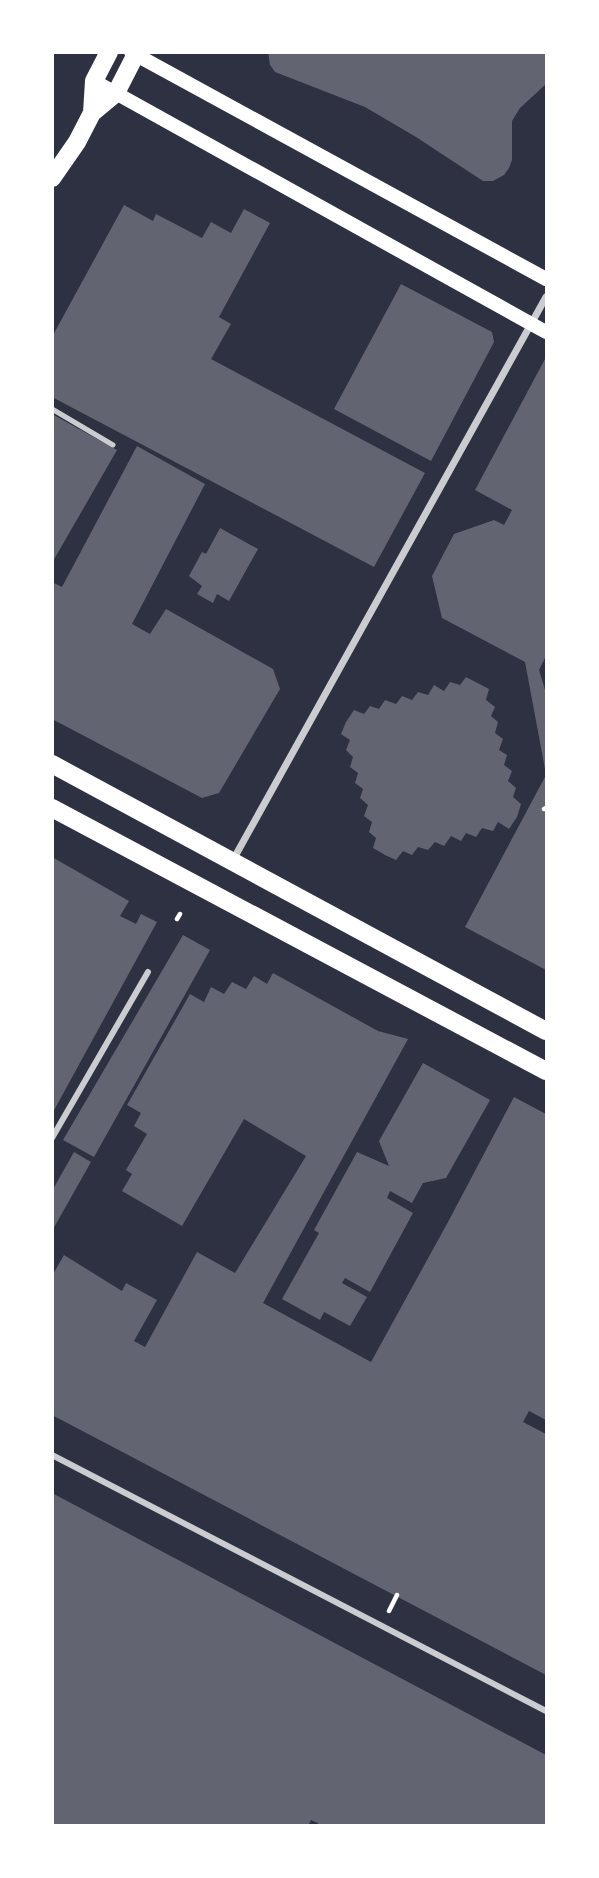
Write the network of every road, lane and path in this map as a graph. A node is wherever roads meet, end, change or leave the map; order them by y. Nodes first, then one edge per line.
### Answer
1 (109, 52) edge
2 (135, 53) edge
3 (94, 81) junction
4 (116, 93) junction
5 (92, 113) junction
6 (52, 178) edge
7 (547, 279) edge
8 (547, 297) edge
9 (531, 324) junction
10 (547, 332) edge
11 (52, 409) edge
12 (113, 445) dead end
13 (52, 764) edge
14 (52, 808) edge
15 (232, 860) junction
16 (148, 972) dead end
17 (547, 1031) edge
18 (547, 1071) edge
19 (52, 1138) edge
20 (52, 1455) edge
21 (547, 1711) edge

1 - 3 main road
2 - 4 main road
2 - 7 main road
3 - 4 main road
3 - 5 main road
4 - 5 main road
4 - 9 main road
5 - 6 main road
8 - 9 street
9 - 10 main road
9 - 15 street
11 - 12 lane
13 - 15 main road
14 - 18 main road
15 - 17 main road
16 - 19 street
20 - 21 street

